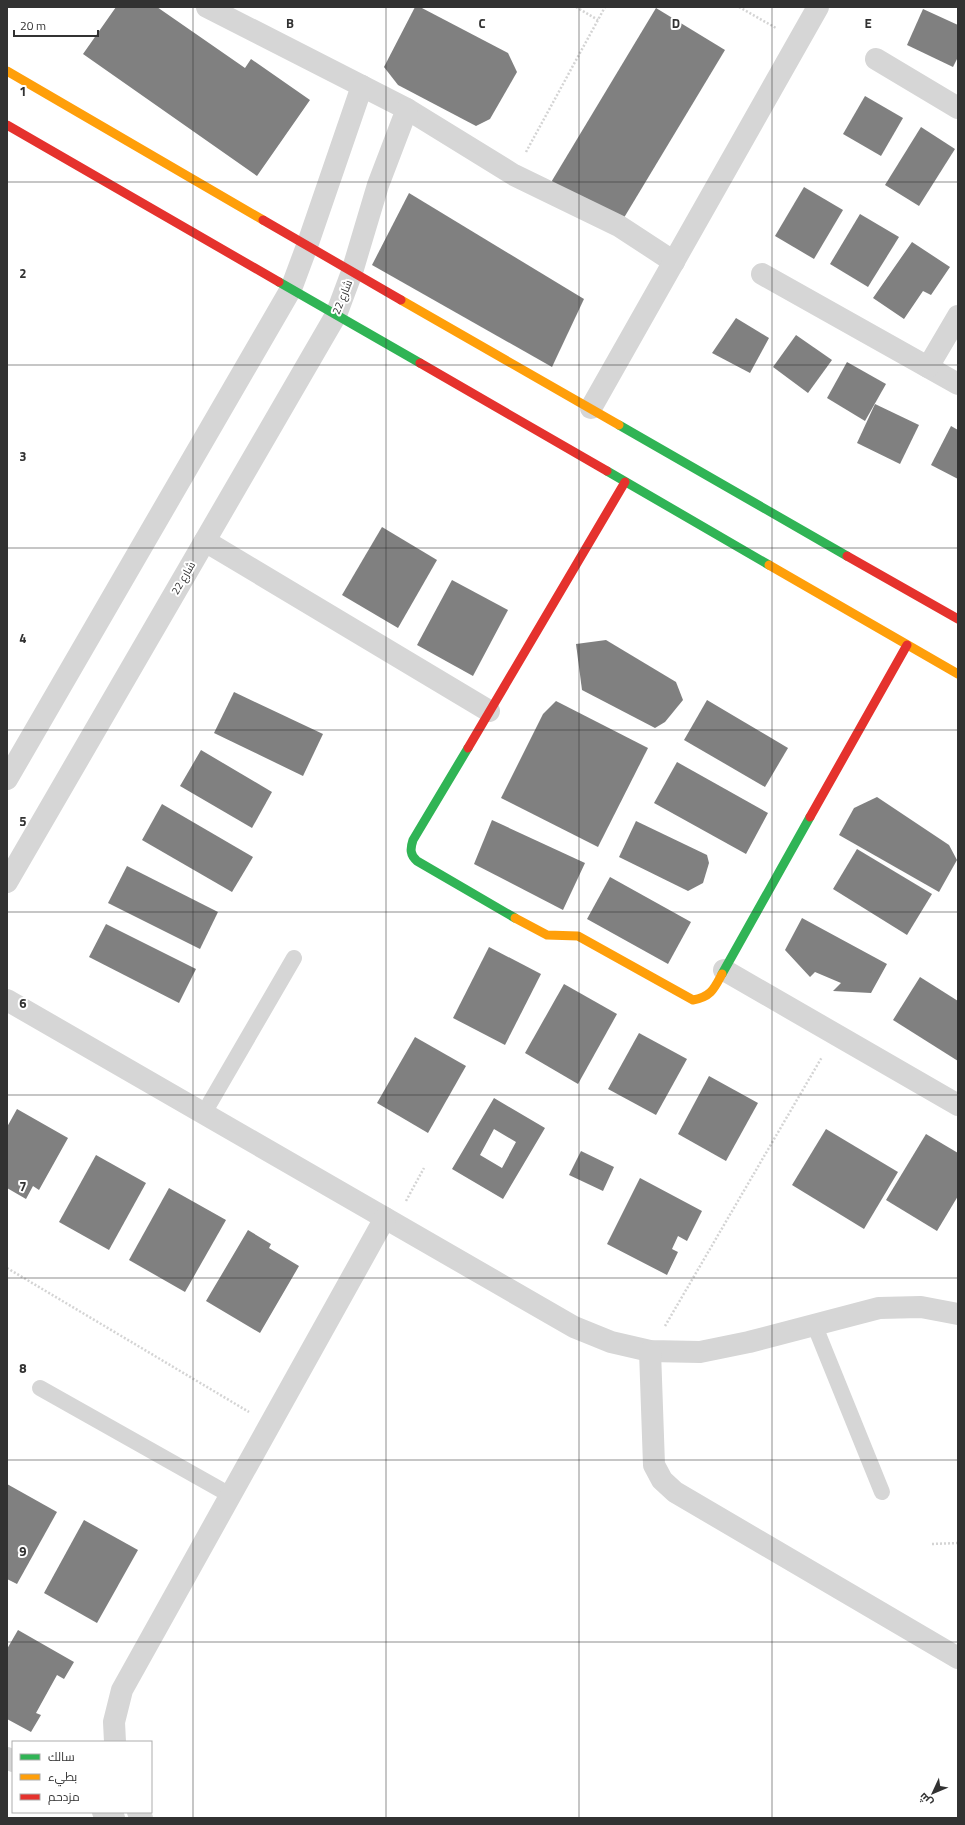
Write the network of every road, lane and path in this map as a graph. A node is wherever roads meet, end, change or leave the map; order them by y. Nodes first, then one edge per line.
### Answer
1 (207, 7) edge
2 (576, 7) edge
3 (605, 7) edge
4 (738, 7) edge
5 (818, 7) edge
6 (598, 20) junction
7 (799, 41) junction
8 (876, 59) dead end
9 (7, 71) edge
10 (362, 86) junction
11 (407, 108) junction
12 (958, 108) edge
13 (7, 125) edge
14 (514, 175) junction
15 (307, 246) junction
16 (674, 262) junction
17 (352, 272) junction
18 (762, 274) dead end
19 (291, 288) junction
20 (336, 315) junction
21 (958, 316) edge
22 (928, 367) junction
23 (958, 384) edge
24 (591, 408) junction
25 (625, 482) junction
26 (205, 541) junction
27 (958, 619) edge
28 (907, 645) junction
29 (958, 674) edge
30 (489, 711) junction
31 (9, 769) edge
32 (7, 882) edge
33 (294, 958) dead end
34 (724, 970) junction
35 (7, 1000) edge
36 (835, 1034) junction
37 (958, 1105) edge
38 (204, 1113) junction
39 (424, 1168) dead end
40 (390, 1221) junction
41 (7, 1268) edge
42 (958, 1314) edge
43 (814, 1324) junction
44 (650, 1351) junction
45 (40, 1388) dead end
46 (270, 1425) junction
47 (882, 1492) dead end
48 (230, 1495) junction
49 (958, 1543) edge
50 (932, 1544) dead end
51 (958, 1658) edge
52 (114, 1741) edge
53 (105, 1813) edge
54 (114, 1818) edge

1 - 10 street
2 - 6 path
3 - 6 path
4 - 7 path
5 - 7 street
6 - 14 path
7 - 16 street
8 - 12 street
9 - 15 street
10 - 11 street
10 - 15 street
11 - 14 street
11 - 17 street, شارع 22
13 - 19 street
14 - 16 street
15 - 17 street
15 - 19 street
16 - 24 street
17 - 20 street, شارع 22
17 - 24 street
18 - 22 street
19 - 20 street
19 - 31 street
20 - 25 street
20 - 26 street, شارع 22
21 - 22 street
22 - 23 street
24 - 27 street
25 - 28 street
25 - 30 street
26 - 30 street
26 - 32 street, شارع 22
28 - 29 street
28 - 34 street
30 - 34 street
33 - 38 lane
34 - 36 street
35 - 38 street
36 - 37 street
36 - 44 path
38 - 40 street
39 - 40 path
40 - 44 street
40 - 46 street
41 - 46 path
42 - 43 street
43 - 44 street
43 - 47 lane
44 - 51 street
45 - 48 lane
46 - 48 street
48 - 52 street
49 - 50 path
53 - 54 street

